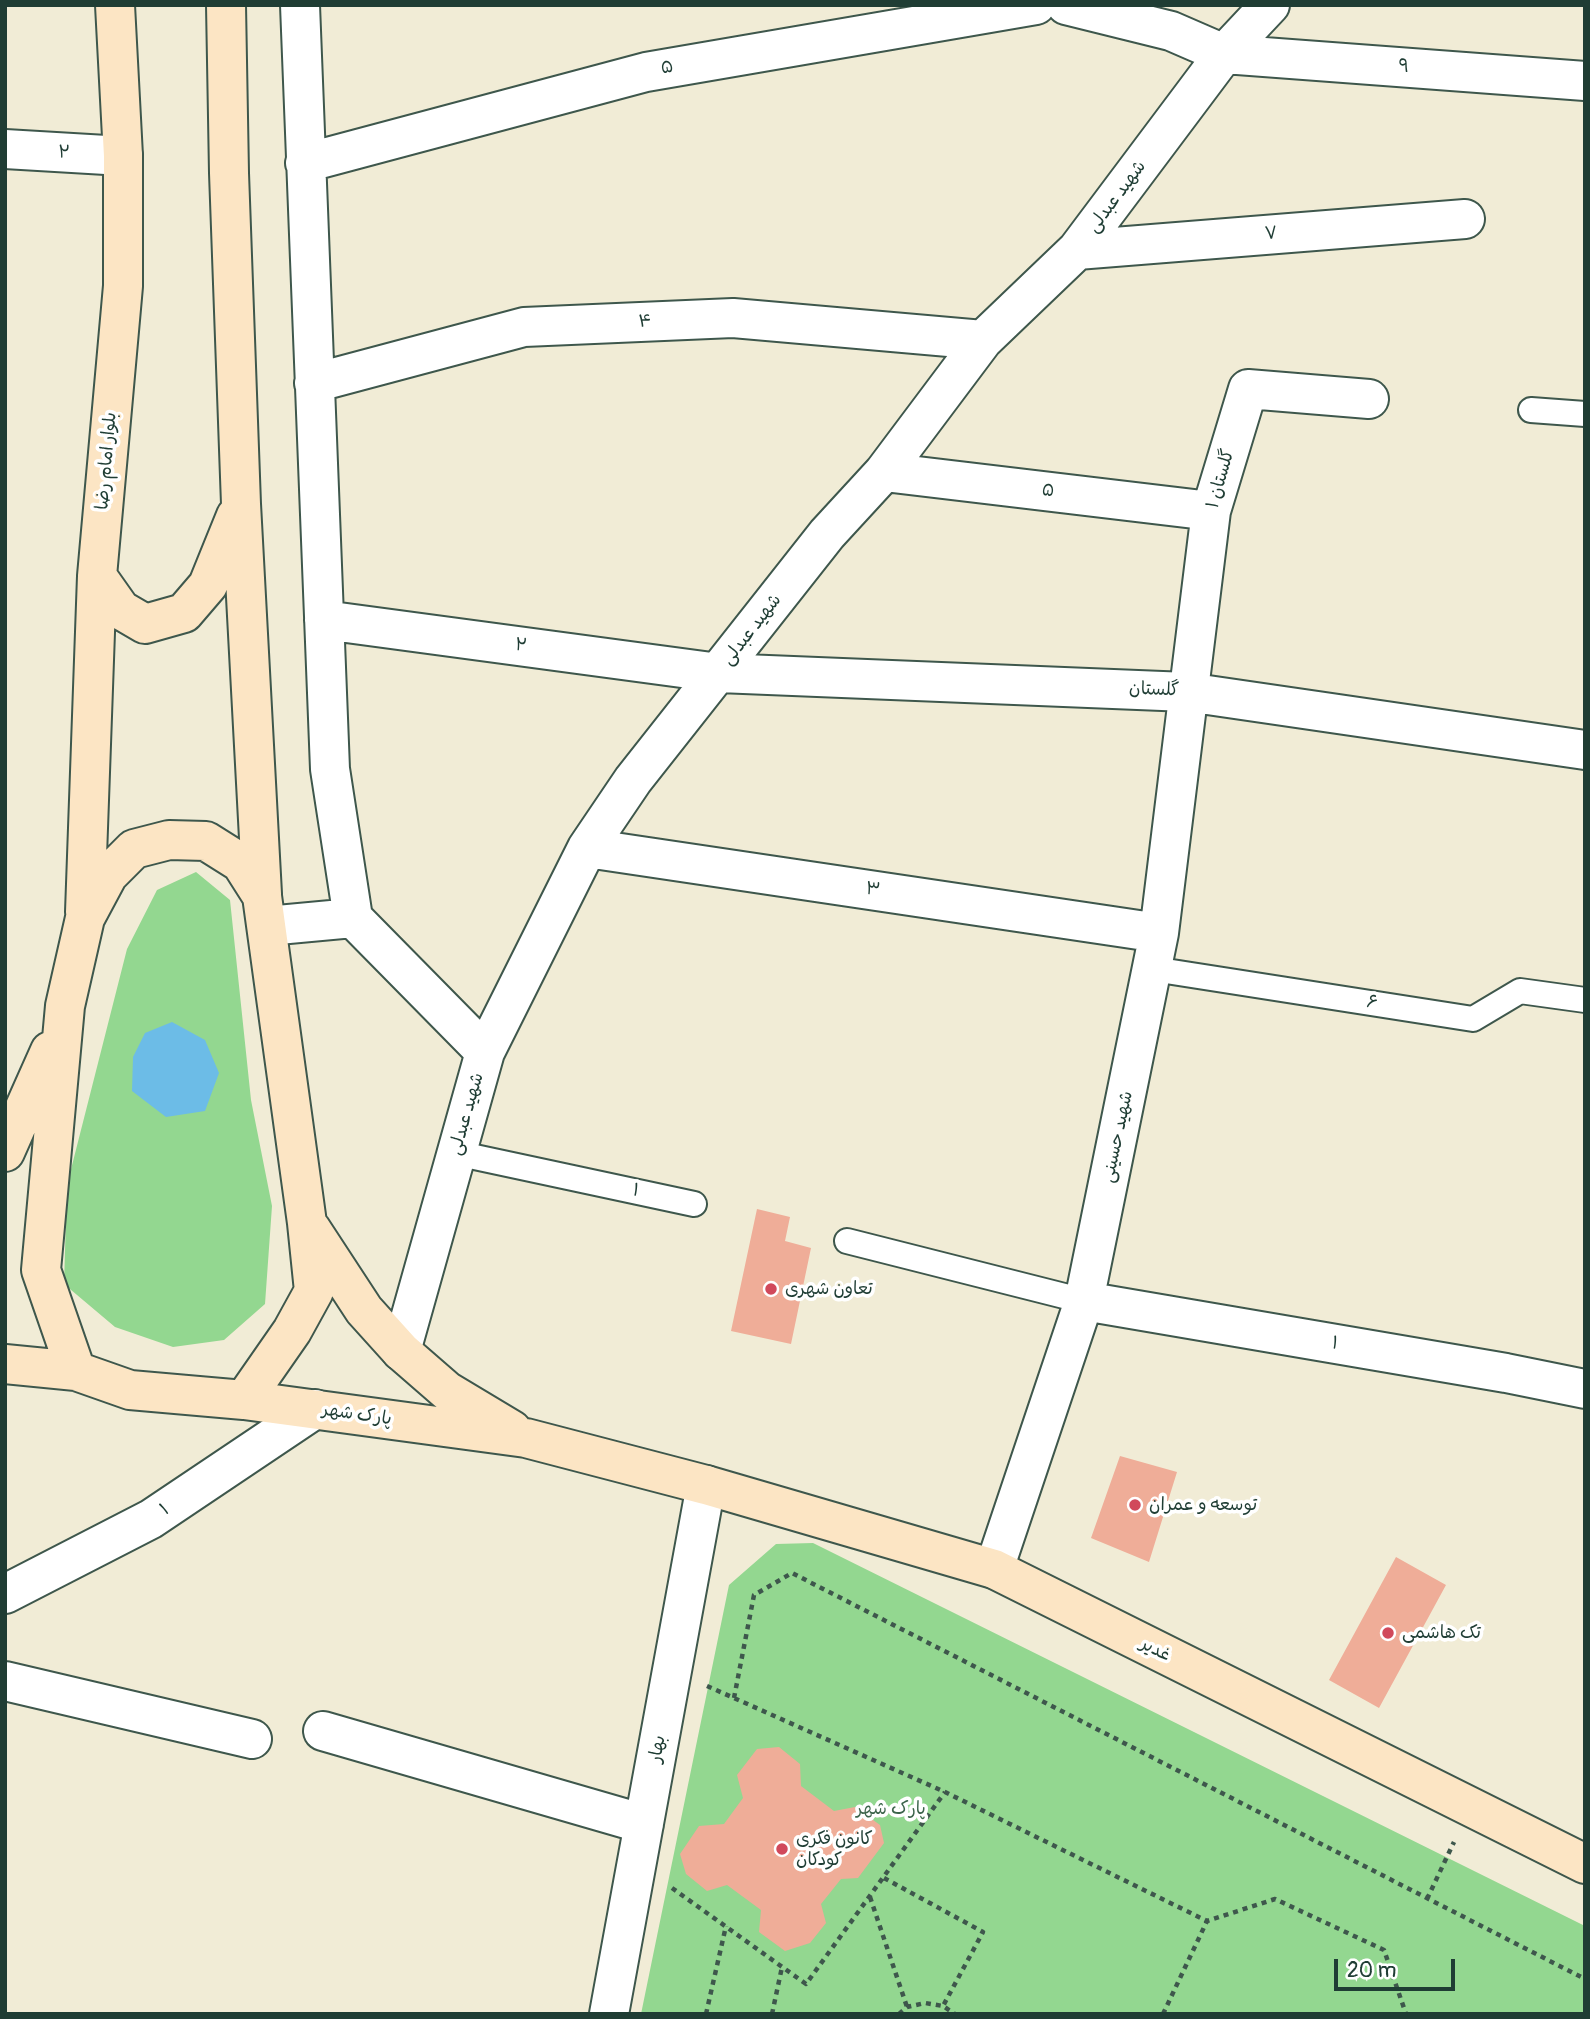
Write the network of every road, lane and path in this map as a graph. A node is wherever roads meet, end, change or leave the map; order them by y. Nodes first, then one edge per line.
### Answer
1 (115, 5) edge
2 (226, 5) edge
3 (300, 5) edge
4 (1036, 5) edge
5 (1066, 5) edge
6 (1270, 5) edge
7 (1224, 54) junction
8 (1585, 81) edge
9 (5, 149) edge
10 (123, 156) junction
11 (305, 163) junction
12 (1465, 219) dead end
13 (1077, 250) junction
14 (983, 340) junction
15 (314, 383) junction
16 (1369, 399) dead end
17 (1531, 410) dead end
18 (1585, 414) edge
19 (884, 471) junction
20 (241, 504) junction
21 (1211, 511) junction
22 (97, 576) junction
23 (324, 620) junction
24 (719, 673) junction
25 (1187, 692) junction
26 (1585, 750) edge
27 (587, 848) junction
28 (265, 911) junction
29 (85, 918) junction
30 (353, 918) junction
31 (1156, 951) junction
32 (1585, 1000) edge
33 (65, 1006) junction
34 (485, 1052) junction
35 (5, 1152) edge
36 (456, 1153) junction
37 (694, 1203) dead end
38 (307, 1223) junction
39 (847, 1241) dead end
40 (1084, 1301) junction
41 (401, 1351) junction
42 (5, 1364) edge
43 (76, 1371) junction
44 (1585, 1389) edge
45 (244, 1400) junction
46 (315, 1409) junction
47 (526, 1438) junction
48 (706, 1485) junction
49 (994, 1569) junction
50 (5, 1594) edge
51 (671, 1674) junction
52 (5, 1681) edge
53 (734, 1698) junction
54 (323, 1731) dead end
55 (252, 1738) dead end
56 (944, 1792) junction
57 (1471, 1807) junction
58 (644, 1824) junction
59 (1585, 1864) edge
60 (636, 1870) junction
61 (884, 1878) junction
62 (870, 1897) junction
63 (1427, 1899) junction
64 (1207, 1920) junction
65 (726, 1926) junction
66 (782, 1967) junction
67 (1585, 1979) edge
68 (943, 2006) junction
69 (907, 2007) junction
70 (610, 2014) edge
71 (706, 2014) edge
72 (772, 2014) edge
73 (899, 2014) edge
74 (955, 2014) edge
75 (1163, 2014) edge
76 (1405, 2014) edge

1 - 10 main road, بلوار امام رضا
2 - 20 main road
3 - 11 street
4 - 11 street, ۵
5 - 7 street
6 - 7 street, شهید عبدلی
7 - 8 street, ۹
7 - 13 street, شهید عبدلی
9 - 10 street, ۲
10 - 22 main road, بلوار امام رضا
11 - 15 street
12 - 13 street, ۷
13 - 14 street, شهید عبدلی
14 - 15 street, ۴
14 - 19 street, شهید عبدلی
15 - 23 street
16 - 21 street, گلستان ۱
17 - 18 lane
19 - 21 street, ۵
19 - 24 street, شهید عبدلی
20 - 22 main road
20 - 28 main road
21 - 25 street, گلستان ۱
22 - 29 main road, بلوار امام رضا
23 - 24 street, ۲
23 - 30 street
24 - 25 street, گلستان
24 - 27 street, شهید عبدلی
25 - 26 street, گلستان
25 - 31 street, شهید حسینی
27 - 31 street, ۳
27 - 34 street, شهید عبدلی
28 - 29 main road
28 - 30 street
28 - 38 main road
29 - 33 main road
30 - 34 street
31 - 32 lane, ۶
31 - 40 street, شهید حسینی
33 - 35 main road
33 - 43 main road
34 - 36 street, شهید عبدلی
36 - 37 lane, ۱
36 - 41 street, شهید عبدلی
38 - 41 main road
38 - 45 main road
39 - 40 lane
40 - 44 street, ۱
40 - 49 street, شهید حسینی
41 - 47 main road
42 - 43 main road, پارک شهر
43 - 45 main road, پارک شهر
45 - 46 main road, پارک شهر
46 - 47 main road, پارک شهر
46 - 50 street, ۱
47 - 48 main road, پارک شهر
48 - 49 main road, غدیر
48 - 51 street, بهار
49 - 57 main road, غدیر
51 - 53 path
51 - 58 street, بهار
52 - 55 street
53 - 56 path
53 - 63 path
54 - 58 street
56 - 61 path
56 - 64 path
57 - 59 main road, غدیر
57 - 63 path
58 - 60 street, بهار
60 - 65 path
60 - 70 street, بهار
61 - 62 path
61 - 68 path
62 - 66 path
62 - 69 path
63 - 67 path
64 - 75 path
64 - 76 path
65 - 66 path
65 - 71 path
66 - 72 path
68 - 69 path
68 - 74 path
69 - 73 path

